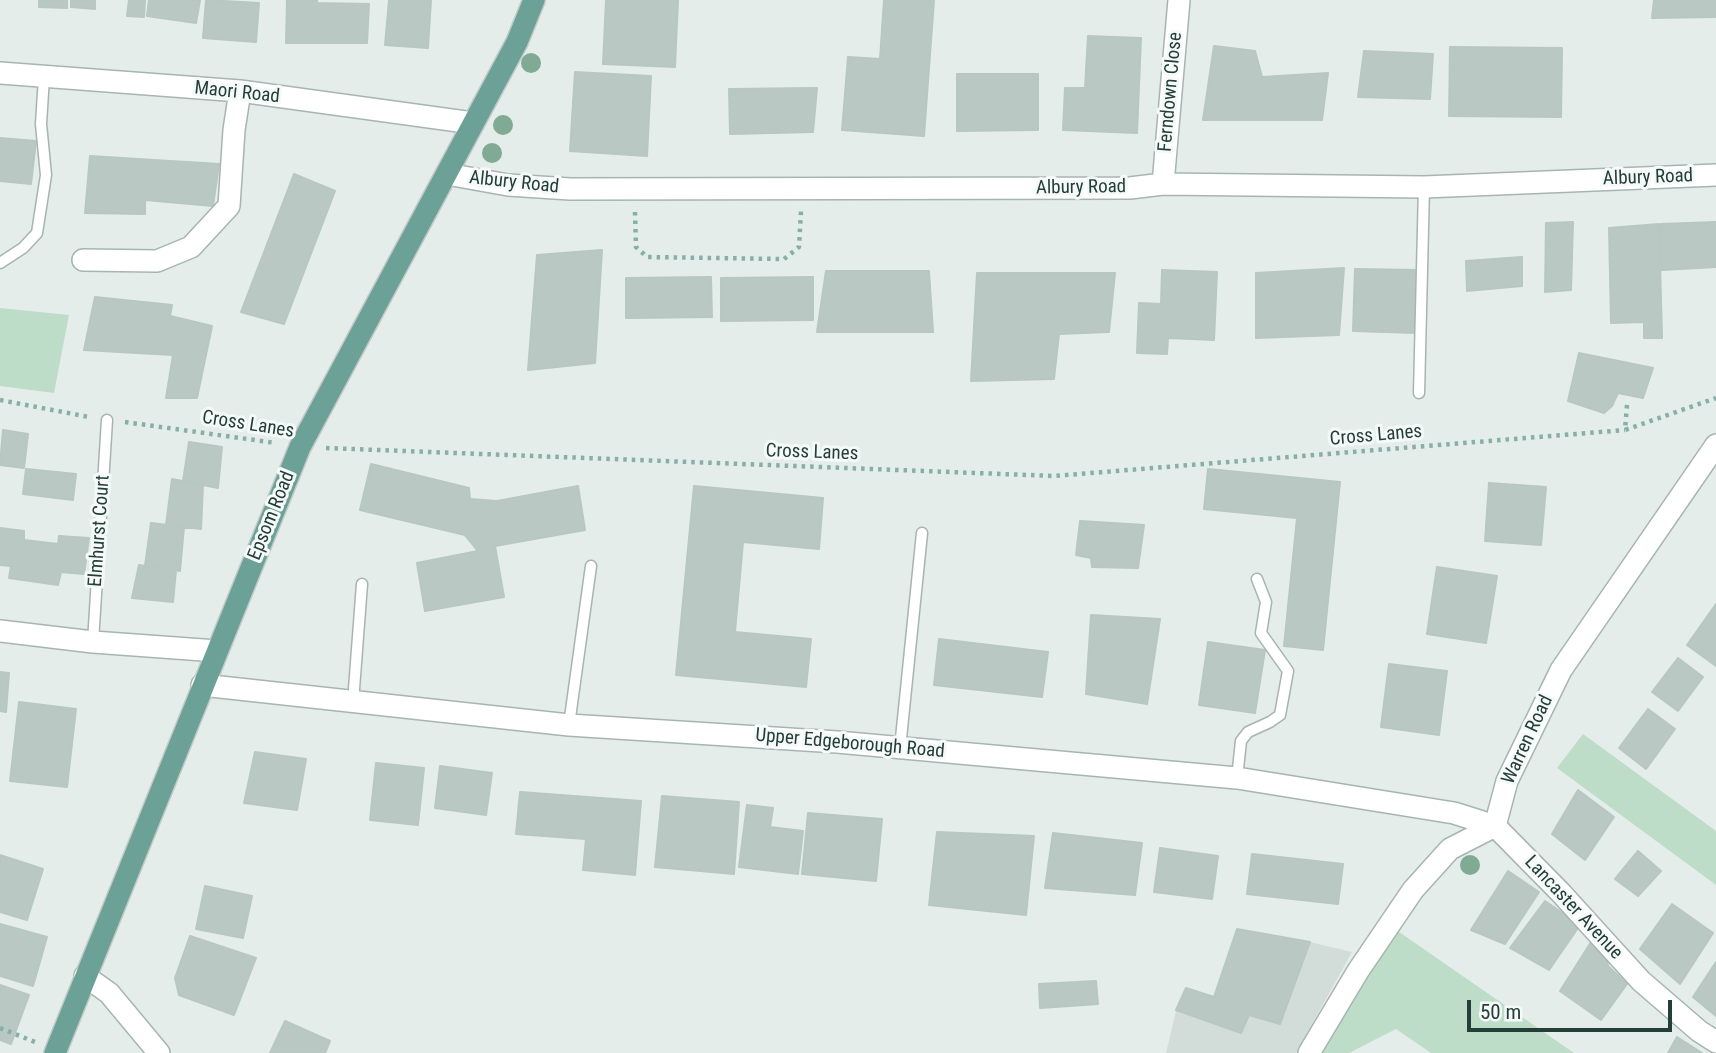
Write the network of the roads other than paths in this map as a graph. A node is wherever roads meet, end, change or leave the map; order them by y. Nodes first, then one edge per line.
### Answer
1 (534, 0) edge
2 (1180, 0) edge
3 (0, 74) edge
4 (44, 77) junction
5 (240, 91) junction
6 (473, 123) junction
7 (447, 174) junction
8 (1716, 175) edge
9 (1163, 184) junction
10 (1423, 187) junction
11 (83, 260) dead end
12 (0, 263) edge
13 (1419, 393) dead end
14 (107, 420) road end
15 (1716, 445) edge
16 (922, 533) dead end
17 (591, 566) dead end
18 (1257, 579) dead end
19 (362, 584) dead end
20 (0, 631) edge
21 (93, 642) junction
22 (217, 651) junction
23 (202, 685) junction
24 (353, 702) junction
25 (569, 725) junction
26 (900, 748) junction
27 (1237, 778) junction
28 (1495, 826) junction
29 (85, 976) junction
30 (1716, 1042) edge
31 (55, 1052) edge
32 (159, 1053) edge
33 (1309, 1053) edge

1 - 6 main road, Epsom Road
2 - 9 street, Ferndown Close
3 - 4 street, Maori Road
4 - 5 street, Maori Road
4 - 12 lane
5 - 6 street, Maori Road
5 - 11 street
6 - 7 main road, Epsom Road
7 - 9 street, Albury Road
7 - 22 main road, Epsom Road
8 - 10 street, Albury Road
9 - 10 street, Albury Road
10 - 13 lane
14 - 21 lane, Elmhurst Court
15 - 28 street, Warren Road
16 - 26 lane
17 - 25 lane
18 - 27 lane
19 - 24 lane
20 - 21 street
21 - 22 street
22 - 23 main road, Epsom Road
23 - 24 street, Upper Edgeborough Road
23 - 29 main road, Epsom Road
24 - 25 street, Upper Edgeborough Road
25 - 26 street, Upper Edgeborough Road
26 - 27 street, Upper Edgeborough Road
27 - 28 street, Upper Edgeborough Road
28 - 30 street, Lancaster Avenue
28 - 33 street
29 - 31 main road, Epsom Road
29 - 32 street

